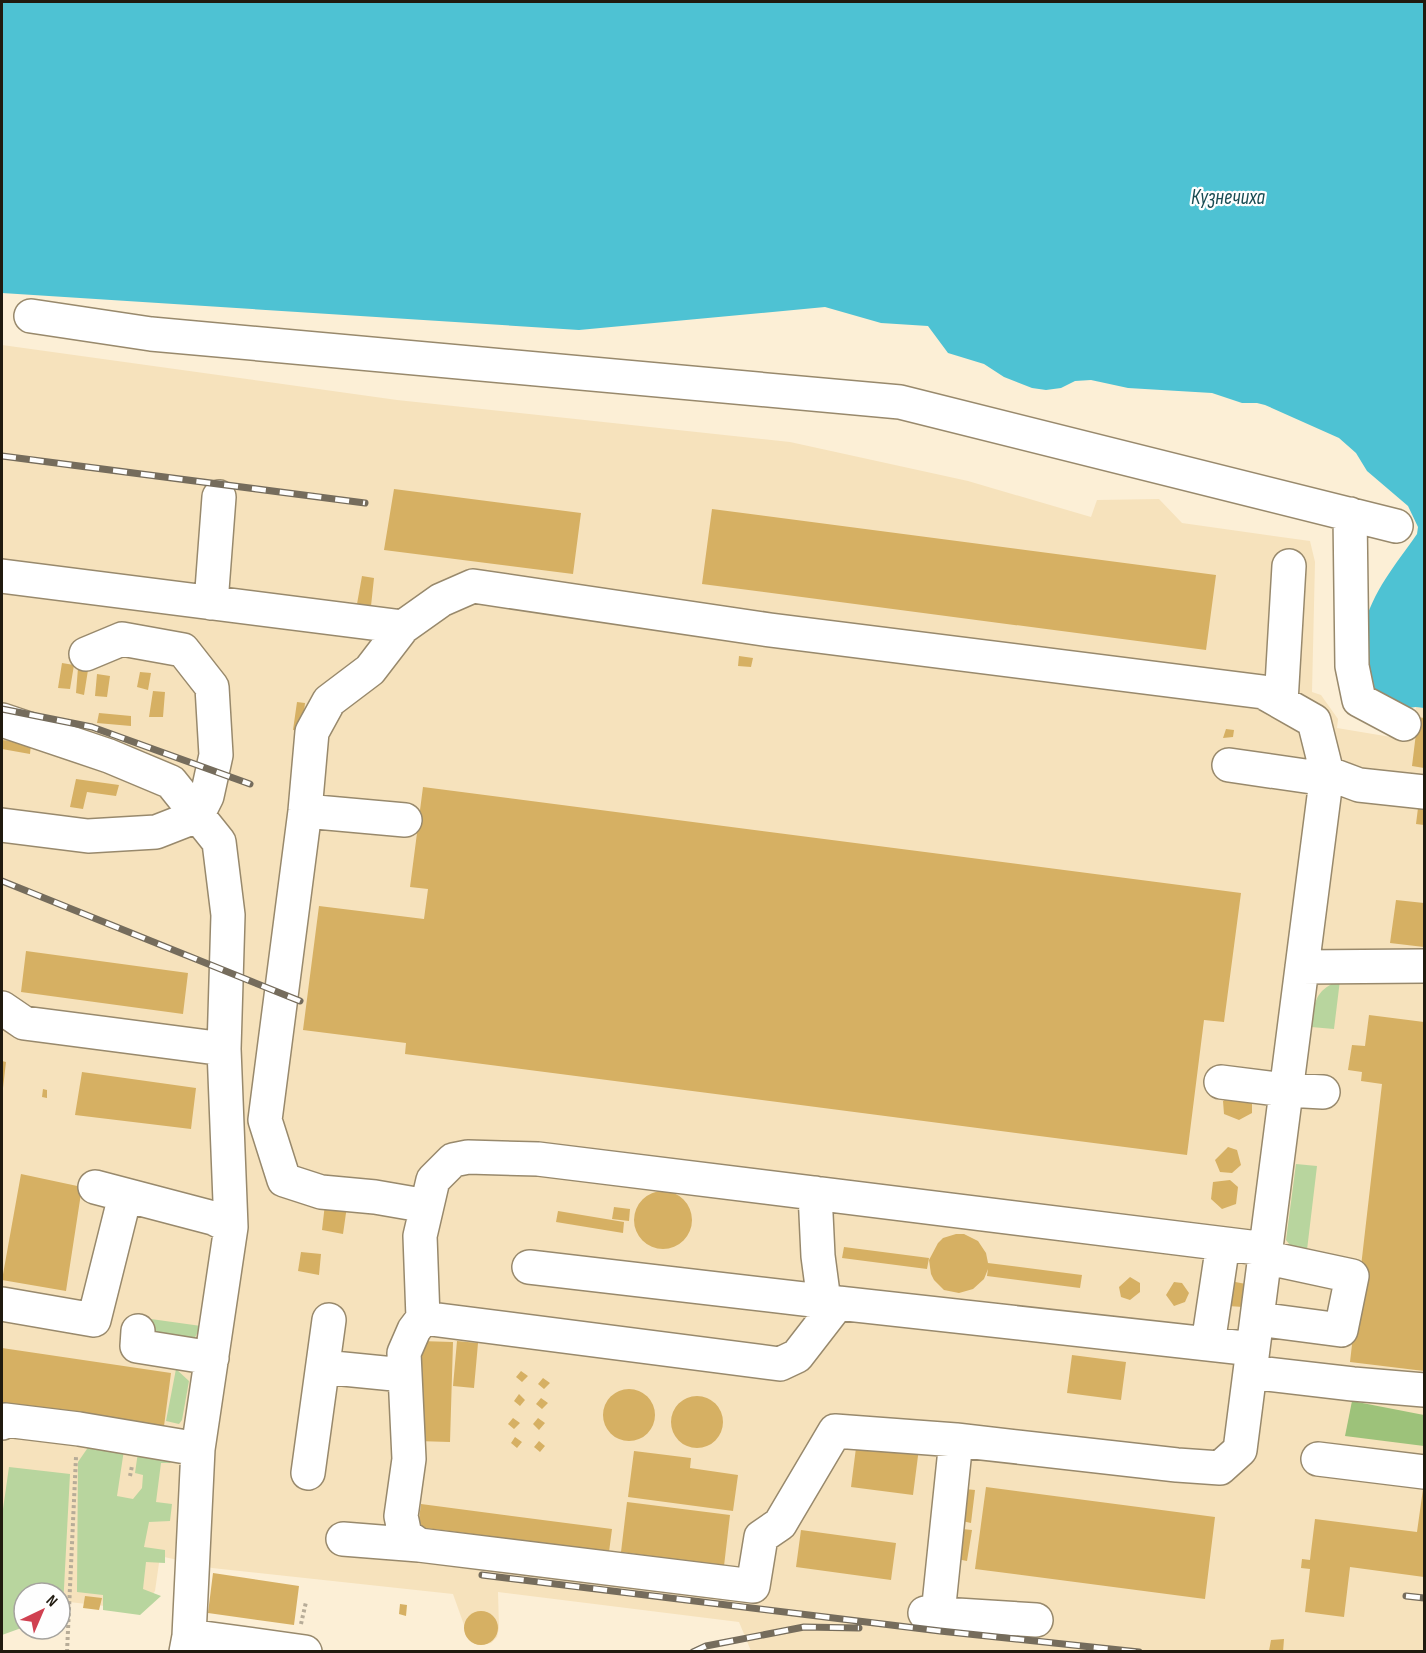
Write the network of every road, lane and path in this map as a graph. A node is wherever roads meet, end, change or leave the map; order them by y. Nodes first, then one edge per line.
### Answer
1 (31, 316) dead end
2 (219, 497) dead end
3 (1350, 514) junction
4 (1396, 526) dead end
5 (1289, 566) dead end
6 (2, 576) edge
7 (211, 603) junction
8 (403, 627) junction
9 (86, 654) dead end
10 (1281, 702) junction
11 (2, 720) edge
12 (1404, 724) dead end
13 (1229, 765) dead end
14 (1326, 776) junction
15 (1425, 792) edge
16 (305, 811) junction
17 (197, 816) junction
18 (405, 820) dead end
19 (2, 825) edge
20 (1425, 966) edge
21 (1302, 967) junction
22 (9, 1019) edge
23 (224, 1049) junction
24 (1221, 1082) dead end
25 (1286, 1090) junction
26 (1323, 1092) dead end
27 (815, 1193) junction
28 (427, 1206) junction
29 (231, 1227) junction
30 (1223, 1244) junction
31 (1265, 1253) junction
32 (529, 1267) dead end
33 (831, 1302) junction
34 (2, 1304) edge
35 (423, 1318) junction
36 (329, 1320) dead end
37 (138, 1331) dead end
38 (1208, 1344) junction
39 (1253, 1347) junction
40 (212, 1358) junction
41 (323, 1366) junction
42 (404, 1375) junction
43 (1425, 1390) edge
44 (2, 1423) edge
45 (79, 1429) junction
46 (956, 1440) junction
47 (198, 1449) junction
48 (1318, 1459) dead end
49 (1425, 1472) edge
50 (308, 1473) dead end
51 (343, 1539) dead end
52 (419, 1545) junction
53 (306, 1602) dead end
54 (1036, 1620) dead end
55 (302, 1642) edge
56 (187, 1644) edge
57 (67, 1652) edge

1 - 3 lane
2 - 7 lane
3 - 4 lane
3 - 12 lane
5 - 10 lane
6 - 7 lane
7 - 8 lane
8 - 10 lane
8 - 16 lane
9 - 17 lane
10 - 14 lane
11 - 17 lane
13 - 14 lane
14 - 15 lane
14 - 21 lane
16 - 18 lane
16 - 28 lane
17 - 19 lane
17 - 23 lane
20 - 21 lane
21 - 25 lane
22 - 23 lane
23 - 29 lane
24 - 25 lane
25 - 26 lane
25 - 31 lane
27 - 28 lane
27 - 30 lane
27 - 33 lane
28 - 35 lane
29 - 34 lane
29 - 40 lane
30 - 31 lane
30 - 38 lane
31 - 39 lane
31 - 39 lane
32 - 33 lane
33 - 35 lane
33 - 38 lane
35 - 42 lane
36 - 41 lane
37 - 40 lane
38 - 39 lane
39 - 43 lane
39 - 46 lane
40 - 47 lane
41 - 42 lane
41 - 50 lane
42 - 52 lane
44 - 45 lane
45 - 47 lane
45 - 57 path
46 - 52 lane
46 - 54 lane
47 - 56 lane
48 - 49 lane
51 - 52 lane
53 - 55 path
55 - 56 lane

